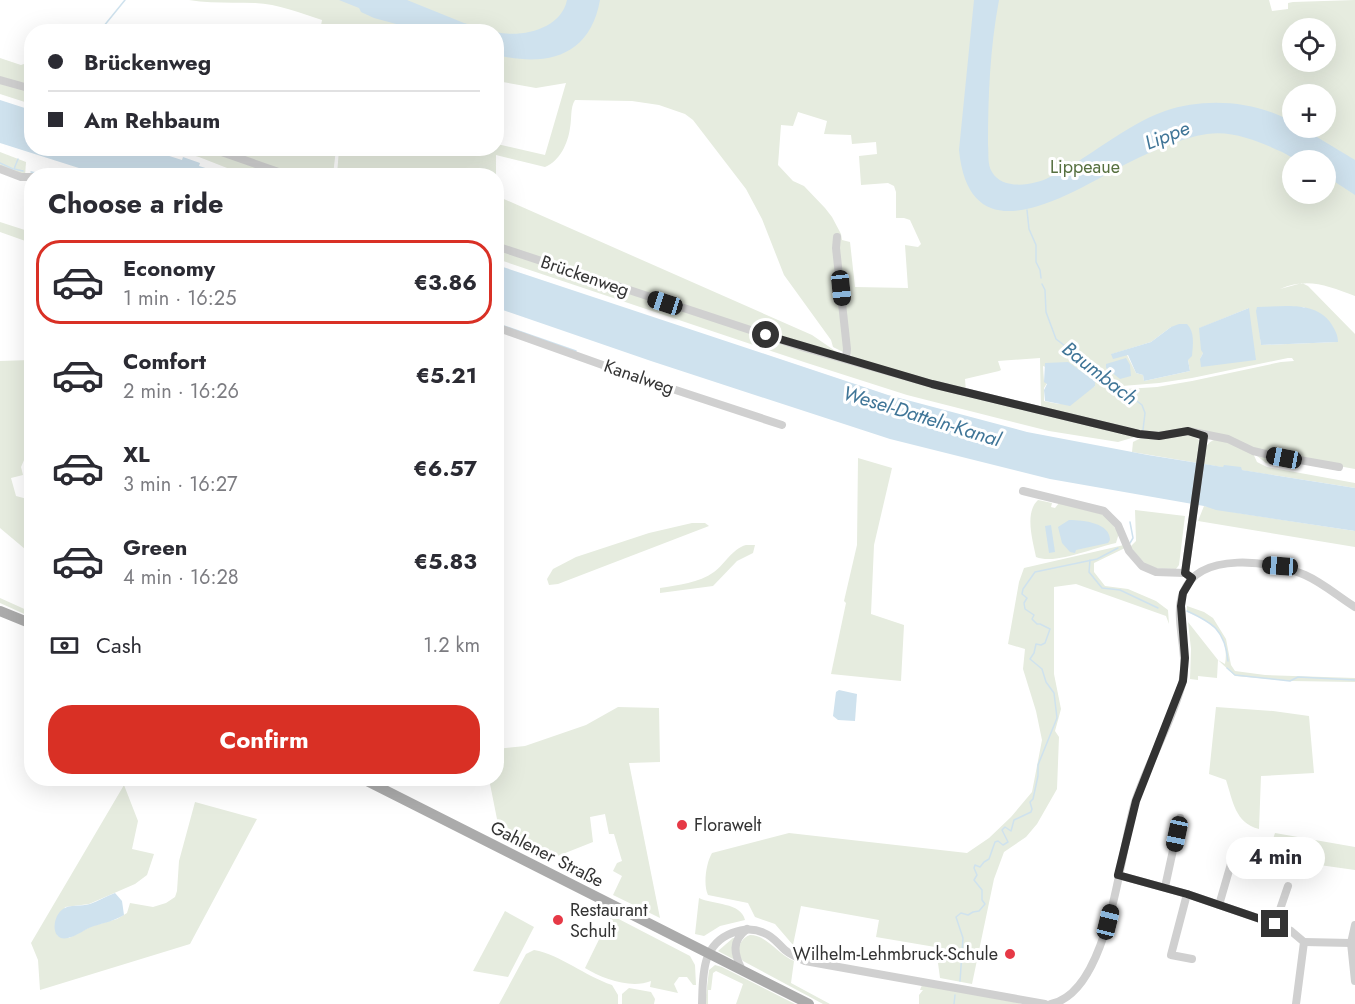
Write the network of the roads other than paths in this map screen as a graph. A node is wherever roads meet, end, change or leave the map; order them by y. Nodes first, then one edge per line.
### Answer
1 (0, 80) edge
2 (24, 87) edge
3 (233, 156) edge
4 (267, 168) edge
5 (0, 170) edge
6 (24, 177) edge
7 (837, 237) dead end
8 (504, 249) edge
9 (504, 330) edge
10 (846, 358) junction
11 (782, 425) dead end
12 (1204, 436) junction
13 (1339, 467) dead end
14 (1023, 491) dead end
15 (1188, 576) junction
16 (1355, 607) edge
17 (0, 610) edge
18 (24, 620) edge
19 (377, 786) edge
20 (1179, 818) dead end
21 (1234, 850) dead end
22 (1118, 875) junction
23 (1288, 886) dead end
24 (1165, 887) junction
25 (1187, 894) junction
26 (1220, 905) junction
27 (1275, 924) junction
28 (1355, 925) edge
29 (748, 929) junction
30 (1304, 942) junction
31 (1351, 943) junction
32 (709, 953) junction
33 (1192, 959) dead end
34 (742, 970) junction
35 (1355, 981) edge
36 (1067, 1001) edge
37 (702, 1004) edge
38 (810, 1004) edge
39 (1045, 1004) edge
40 (1051, 1004) edge
41 (1296, 1004) edge

1 - 2 street
3 - 4 street
5 - 6 street
7 - 10 street
8 - 10 street, Brückenweg
9 - 11 street, Kanalweg
10 - 12 street, Brückenweg
12 - 13 street, Brückenweg
12 - 15 street
14 - 15 street
15 - 16 street
15 - 22 street
17 - 18 main road
19 - 32 main road, Gahlener Straße
20 - 24 street
21 - 26 street
22 - 24 street
22 - 36 street
23 - 27 street
24 - 25 street
25 - 26 street
25 - 33 street
26 - 27 street
27 - 30 street
28 - 31 street
29 - 32 street
29 - 34 street
29 - 39 street
30 - 31 street
30 - 41 street
31 - 35 street
32 - 34 main road, Gahlener Straße
32 - 37 street
34 - 38 main road, Gahlener Straße
36 - 40 street

